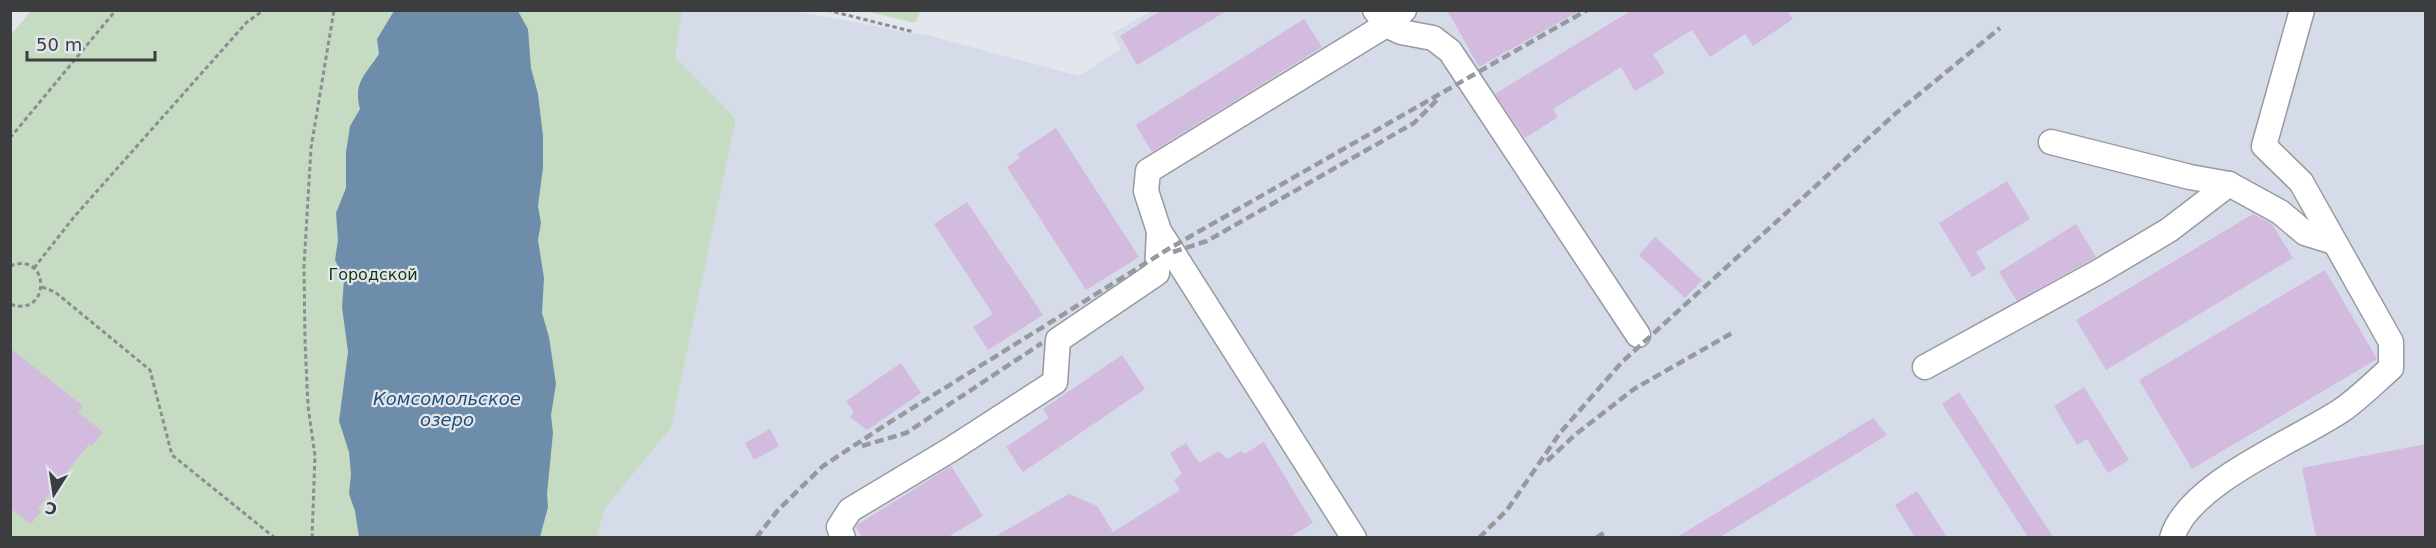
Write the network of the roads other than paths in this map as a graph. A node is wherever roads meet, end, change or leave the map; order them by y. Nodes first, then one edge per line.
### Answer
1 (2302, 10) edge
2 (1388, 15) edge
3 (2051, 142) dead end
4 (2229, 184) junction
5 (1159, 231) junction
6 (2334, 242) junction
7 (1638, 335) dead end
8 (1925, 367) dead end
9 (843, 537) edge
10 (1354, 537) edge
11 (2172, 537) edge

1 - 6 lane
2 - 5 lane
2 - 7 lane
3 - 4 lane
4 - 6 lane
4 - 8 lane
5 - 9 lane
5 - 10 lane
6 - 11 lane

